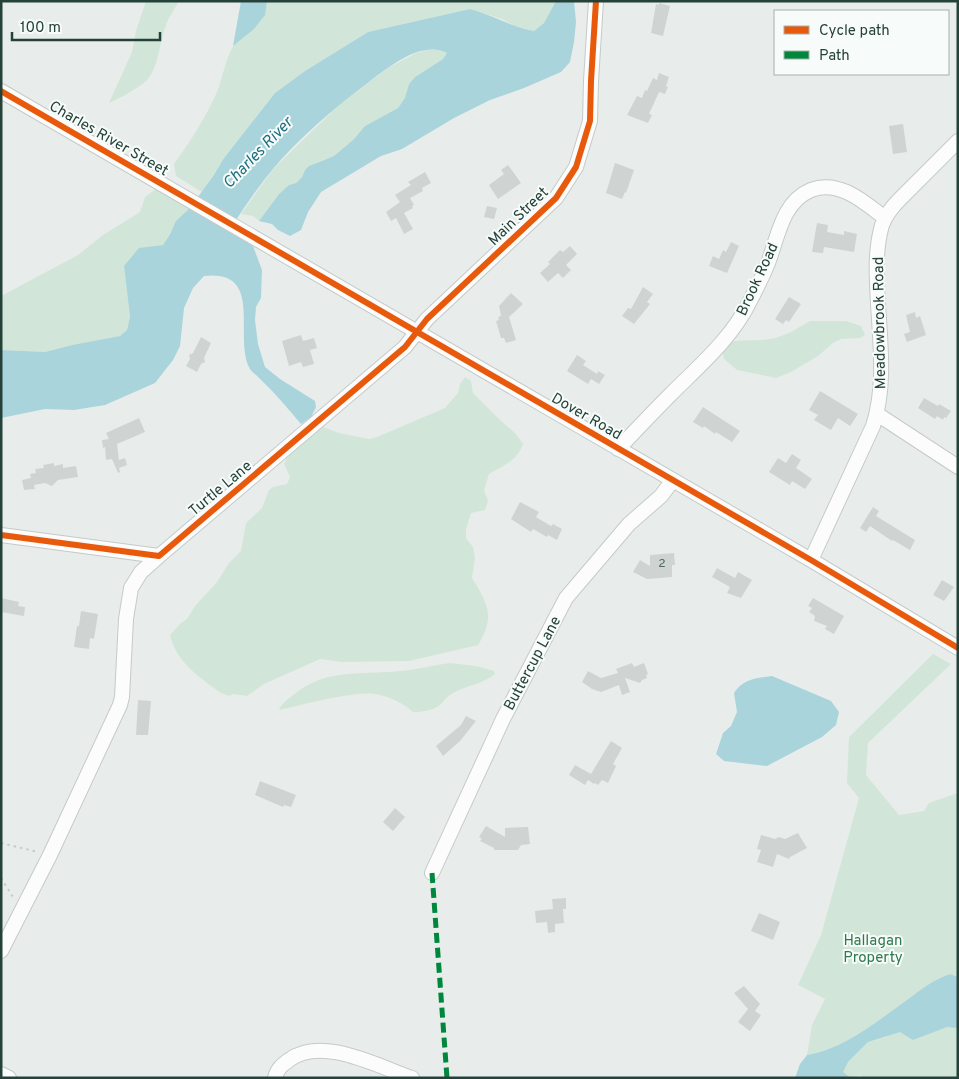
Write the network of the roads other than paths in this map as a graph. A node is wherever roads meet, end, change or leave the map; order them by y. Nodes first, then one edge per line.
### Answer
1 (596, 1) edge
2 (1, 91) edge
3 (958, 141) edge
4 (203, 207) joint
5 (885, 218) junction
6 (417, 333) junction
7 (877, 414) junction
8 (618, 449) junction
9 (958, 467) edge
10 (673, 480) junction
11 (1, 535) edge
12 (159, 556) junction
13 (811, 560) junction
14 (958, 648) edge
15 (432, 873) dead end
16 (1, 951) edge
17 (1, 1074) edge
18 (8, 1078) edge
19 (275, 1078) edge
20 (412, 1078) edge

1 - 6 street, Main Street
2 - 4 street, Charles River Street
3 - 5 street, Meadowbrook Road
4 - 6 street, Dover Road
5 - 7 street, Meadowbrook Road
5 - 8 street, Brook Road
6 - 8 street, Dover Road
6 - 12 street, Turtle Lane
7 - 9 street
7 - 13 street, Meadowbrook Road
8 - 10 street, Dover Road
10 - 13 street, Dover Road
10 - 15 street, Buttercup Lane
11 - 12 street
12 - 16 street, Turtle Lane
13 - 14 street, Dover Road
17 - 18 street
19 - 20 street

